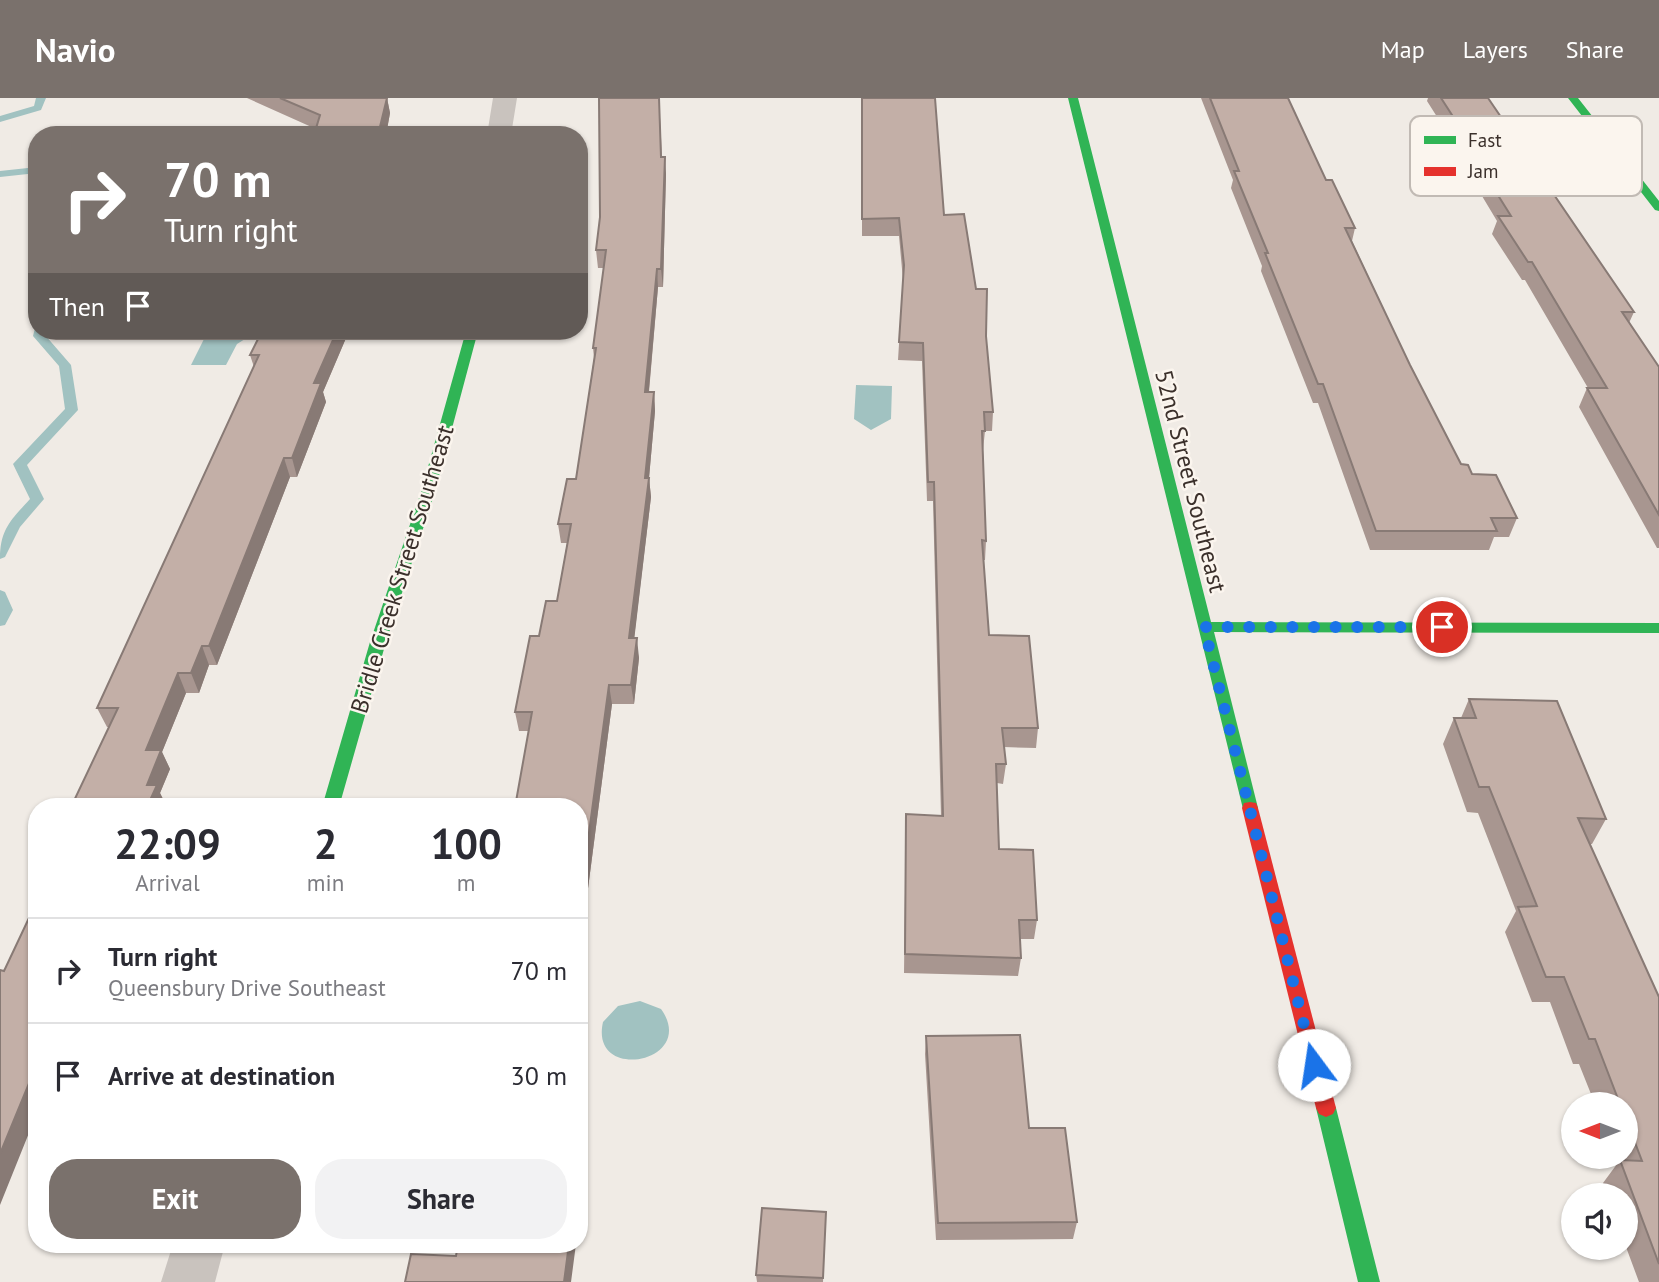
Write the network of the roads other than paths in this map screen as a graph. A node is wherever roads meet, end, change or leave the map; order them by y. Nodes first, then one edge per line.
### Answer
1 (505, 98) edge
2 (1073, 98) edge
3 (1573, 98) edge
4 (1587, 116) edge
5 (500, 126) edge
6 (1642, 186) edge
7 (1659, 208) edge
8 (470, 340) edge
9 (1204, 627) junction
10 (1659, 628) edge
11 (333, 798) edge
12 (196, 1253) edge
13 (188, 1282) edge
14 (1369, 1282) edge

1 - 5 street
2 - 9 main road, 52nd Street Southeast
3 - 4 main road
6 - 7 main road
8 - 11 main road, Bridle Creek Street Southeast
9 - 10 main road
9 - 14 main road, 52nd Street Southeast
12 - 13 street

